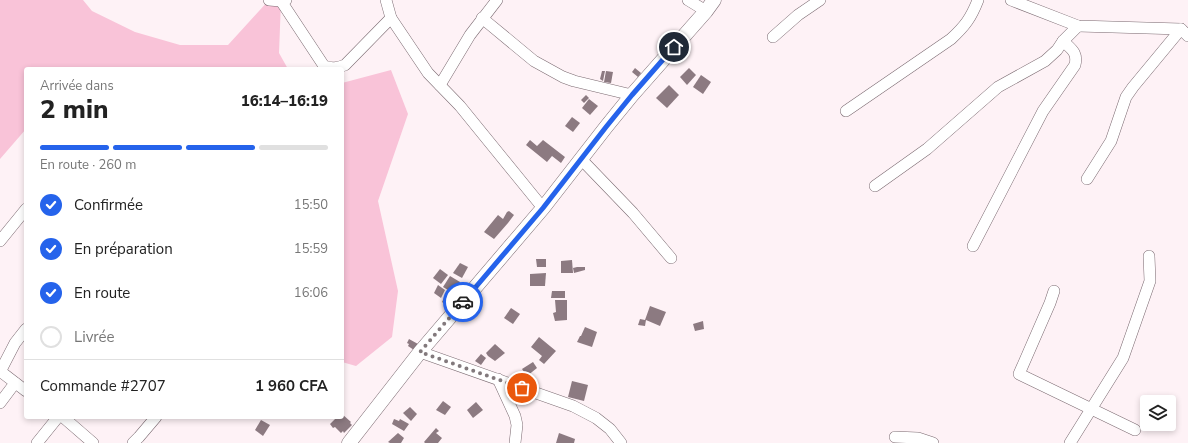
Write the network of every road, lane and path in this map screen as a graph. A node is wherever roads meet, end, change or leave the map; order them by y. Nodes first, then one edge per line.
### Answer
1 (269, 0) edge
2 (284, 0) edge
3 (386, 0) edge
4 (497, 0) edge
5 (688, 0) edge
6 (820, 0) edge
7 (978, 0) edge
8 (1010, 0) edge
9 (710, 5) edge
10 (391, 18) junction
11 (482, 18) junction
12 (1078, 26) junction
13 (1184, 33) edge
14 (773, 38) dead end
15 (1063, 41) junction
16 (327, 67) edge
17 (340, 67) edge
18 (440, 85) junction
19 (632, 95) junction
20 (846, 111) dead end
21 (581, 159) junction
22 (1086, 179) dead end
23 (875, 186) dead end
24 (543, 208) junction
25 (24, 211) edge
26 (0, 241) edge
27 (973, 246) dead end
28 (1149, 256) dead end
29 (671, 258) dead end
30 (1054, 291) dead end
31 (24, 332) edge
32 (420, 352) junction
33 (0, 372) edge
34 (498, 379) junction
35 (15, 383) junction
36 (24, 390) edge
37 (0, 402) edge
38 (1091, 409) junction
39 (56, 419) edge
40 (65, 419) edge
41 (154, 419) edge
42 (1135, 430) dead end
43 (895, 437) dead end
44 (37, 443) edge
45 (94, 443) edge
46 (132, 443) edge
47 (349, 443) edge
48 (515, 443) edge
49 (622, 443) edge
50 (933, 443) edge
51 (1070, 443) edge

1 - 2 street
2 - 16 street
3 - 10 street
4 - 11 street
5 - 9 street
6 - 14 street
7 - 20 street
8 - 12 street
9 - 19 main road
10 - 17 street
10 - 18 street
11 - 18 street
11 - 19 street
12 - 13 street
12 - 15 street
13 - 22 street
15 - 23 street
15 - 27 street
18 - 24 street
19 - 21 main road
21 - 24 main road
21 - 29 street
24 - 32 main road
25 - 26 street
28 - 38 street
30 - 38 street
31 - 33 street
32 - 34 street
32 - 47 main road
33 - 35 street
34 - 48 street
34 - 49 street
35 - 36 street
35 - 37 street
38 - 42 street
38 - 51 street
39 - 44 street
40 - 45 street
41 - 46 street
43 - 50 street

